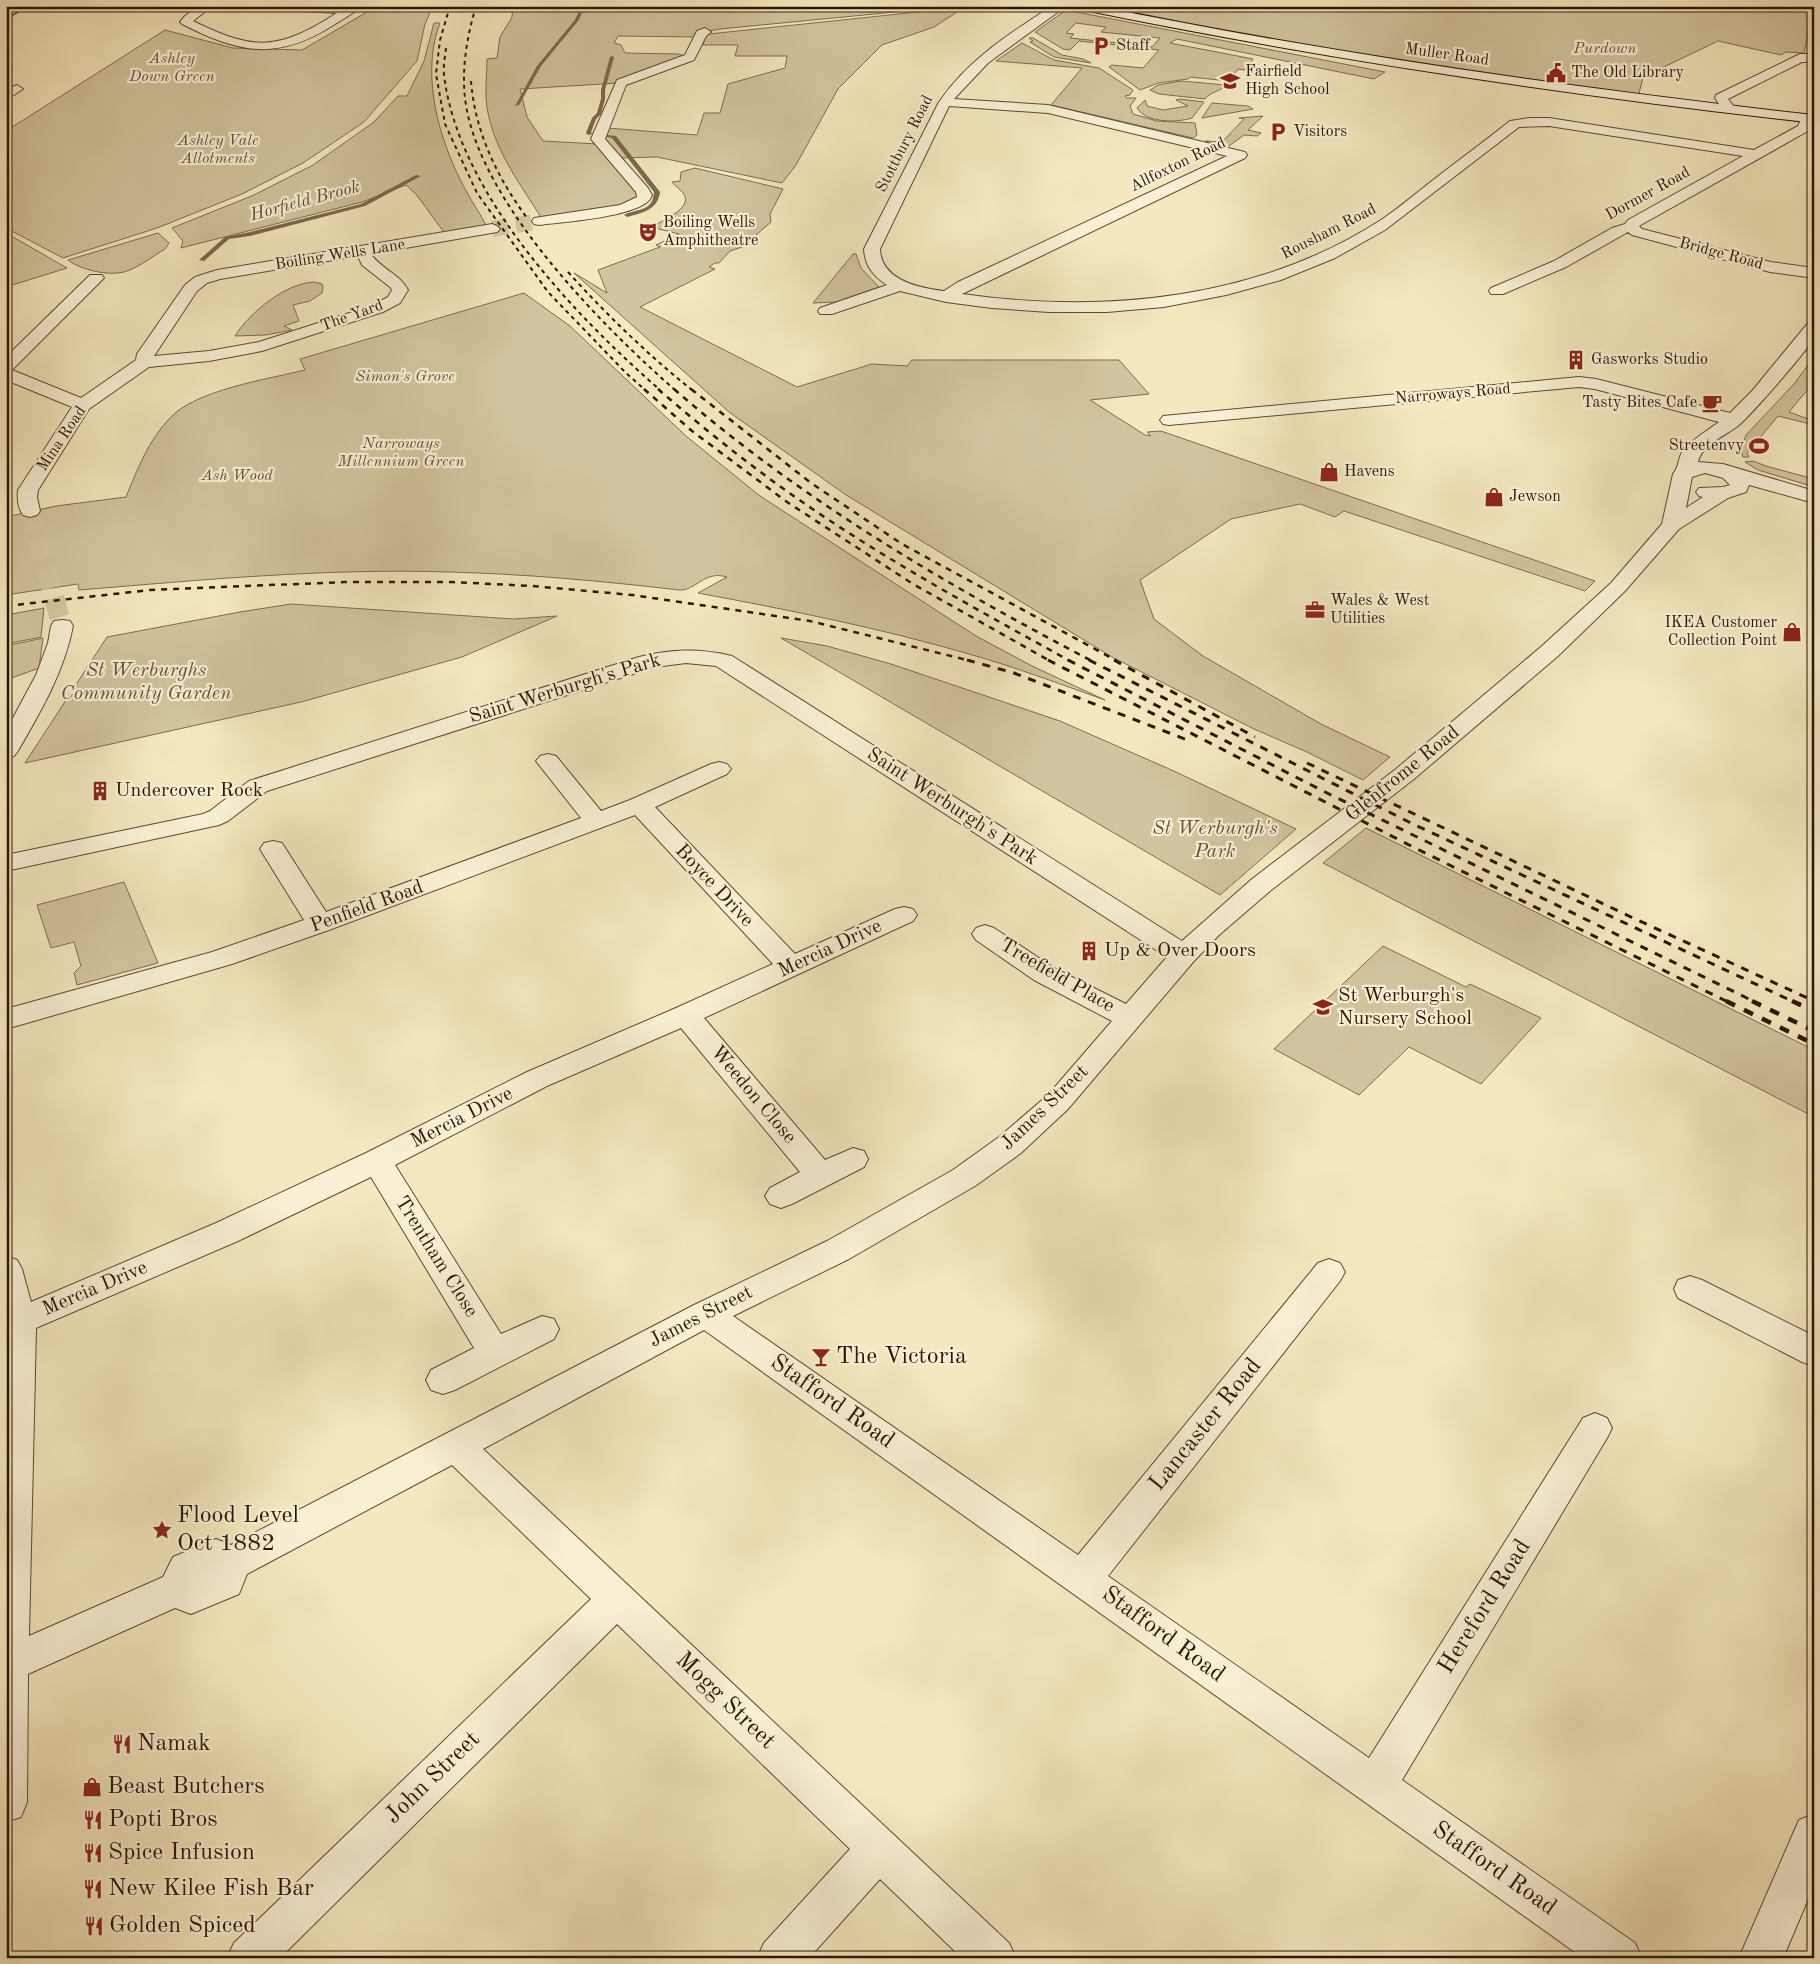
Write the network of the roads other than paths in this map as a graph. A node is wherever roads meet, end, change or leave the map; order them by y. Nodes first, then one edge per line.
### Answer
1 (23, 6) edge
2 (206, 6) edge
3 (270, 6) edge
4 (1060, 6) edge
5 (1079, 6) edge
6 (352, 8) edge
7 (6, 16) edge
8 (705, 32) dead end
9 (1814, 58) edge
10 (945, 102) junction
11 (1729, 109) junction
12 (1811, 119) edge
13 (581, 139) dead end
14 (598, 139) junction
15 (1756, 154) junction
16 (539, 221) tunnel mouth
17 (1631, 227) junction
18 (492, 229) tunnel mouth
19 (365, 257) dead end
20 (1814, 273) edge
21 (96, 278) dead end
22 (901, 285) junction
23 (191, 288) joint
24 (1497, 291) dead end
25 (946, 297) junction
26 (826, 310) dead end
27 (1814, 327) edge
28 (144, 362) junction
29 (6, 367) edge
30 (6, 374) edge
31 (83, 405) junction
32 (1169, 420) dead end
33 (1734, 420) junction
34 (1685, 475) junction
35 (1728, 483) junction
36 (1814, 498) edge
37 (30, 511) tunnel mouth
38 (1672, 525) junction
39 (62, 626) tunnel mouth
40 (6, 751) edge
41 (548, 762) dead end
42 (718, 768) dead end
43 (639, 805) junction
44 (596, 820) junction
45 (273, 849) dead end
46 (6, 863) edge
47 (904, 915) dead end
48 (320, 924) junction
49 (985, 934) dead end
50 (1184, 955) junction
51 (790, 966) junction
52 (686, 1015) junction
53 (1130, 1018) junction
54 (6, 1019) edge
55 (853, 1159) dead end
56 (377, 1161) junction
57 (820, 1175) junction
58 (781, 1196) dead end
59 (6, 1270) edge
60 (1329, 1272) dead end
61 (1690, 1289) dead end
62 (706, 1314) junction
63 (542, 1328) dead end
64 (15, 1333) edge
65 (1814, 1352) edge
66 (495, 1353) junction
67 (443, 1380) dead end
68 (1595, 1428) dead end
69 (455, 1445) junction
70 (1083, 1578) junction
71 (617, 1599) junction
72 (7, 1665) edge
73 (1374, 1786) junction
74 (6, 1802) edge
75 (1814, 1835) edge
76 (879, 1849) junction
77 (249, 1958) edge
78 (779, 1958) edge
79 (994, 1958) edge
80 (1620, 1958) edge
81 (1761, 1958) edge

1 - 7 street
2 - 6 street
3 - 6 street
4 - 10 street, Stottbury Road
5 - 11 street, Muller Road
8 - 14 street
9 - 11 street
10 - 22 street, Stottbury Road
10 - 25 street, Allfoxton Road
11 - 12 street, Muller Road
12 - 15 street, Dormer Road
13 - 14 street
14 - 16 street
15 - 17 street, Dormer Road
15 - 25 street, Rousham Road
17 - 20 street, Bridge Road
17 - 24 street, Dormer Road
18 - 23 street, Boiling Wells Lane
19 - 28 street, The Yard
21 - 29 street
22 - 25 street, Stottbury Road
22 - 26 street
23 - 28 street, Mina Road
27 - 33 street, Glenfrome Road
28 - 31 street, Mina Road
30 - 31 street
31 - 37 street, Mina Road
32 - 33 street, Narroways Road
33 - 34 street, Glenfrome Road
33 - 35 street, Glenfrome Road
34 - 35 street
34 - 38 street, Glenfrome Road
35 - 36 street
35 - 38 street, Glenfrome Road
38 - 50 street, Glenfrome Road
39 - 40 street
41 - 44 street
42 - 43 street, Penfield Road
43 - 44 street, Penfield Road
43 - 51 street, Boyce Drive
44 - 48 street, Penfield Road
45 - 48 street
46 - 50 street, Saint Werburgh's Park
47 - 51 street, Mercia Drive
48 - 54 street, Penfield Road
49 - 53 street, Treefield Place
50 - 53 street, Glenfrome Road
51 - 52 street, Mercia Drive
52 - 56 street, Mercia Drive
52 - 57 street, Weedon Close
53 - 62 street, James Street
55 - 57 street
56 - 64 street, Mercia Drive
56 - 66 street, Trentham Close
57 - 58 street
59 - 64 street
60 - 70 street, Lancaster Road
61 - 65 street
62 - 69 street, James Street
62 - 70 street, Stafford Road
63 - 66 street
64 - 72 street
66 - 67 street
68 - 73 street, Hereford Road
69 - 71 street, Mogg Street
69 - 72 street, James Street
70 - 73 street, Stafford Road
71 - 76 street, Mogg Street
71 - 77 street, John Street
72 - 74 street
73 - 80 street, Stafford Road
75 - 81 street
76 - 78 street
76 - 79 street, Mogg Street

